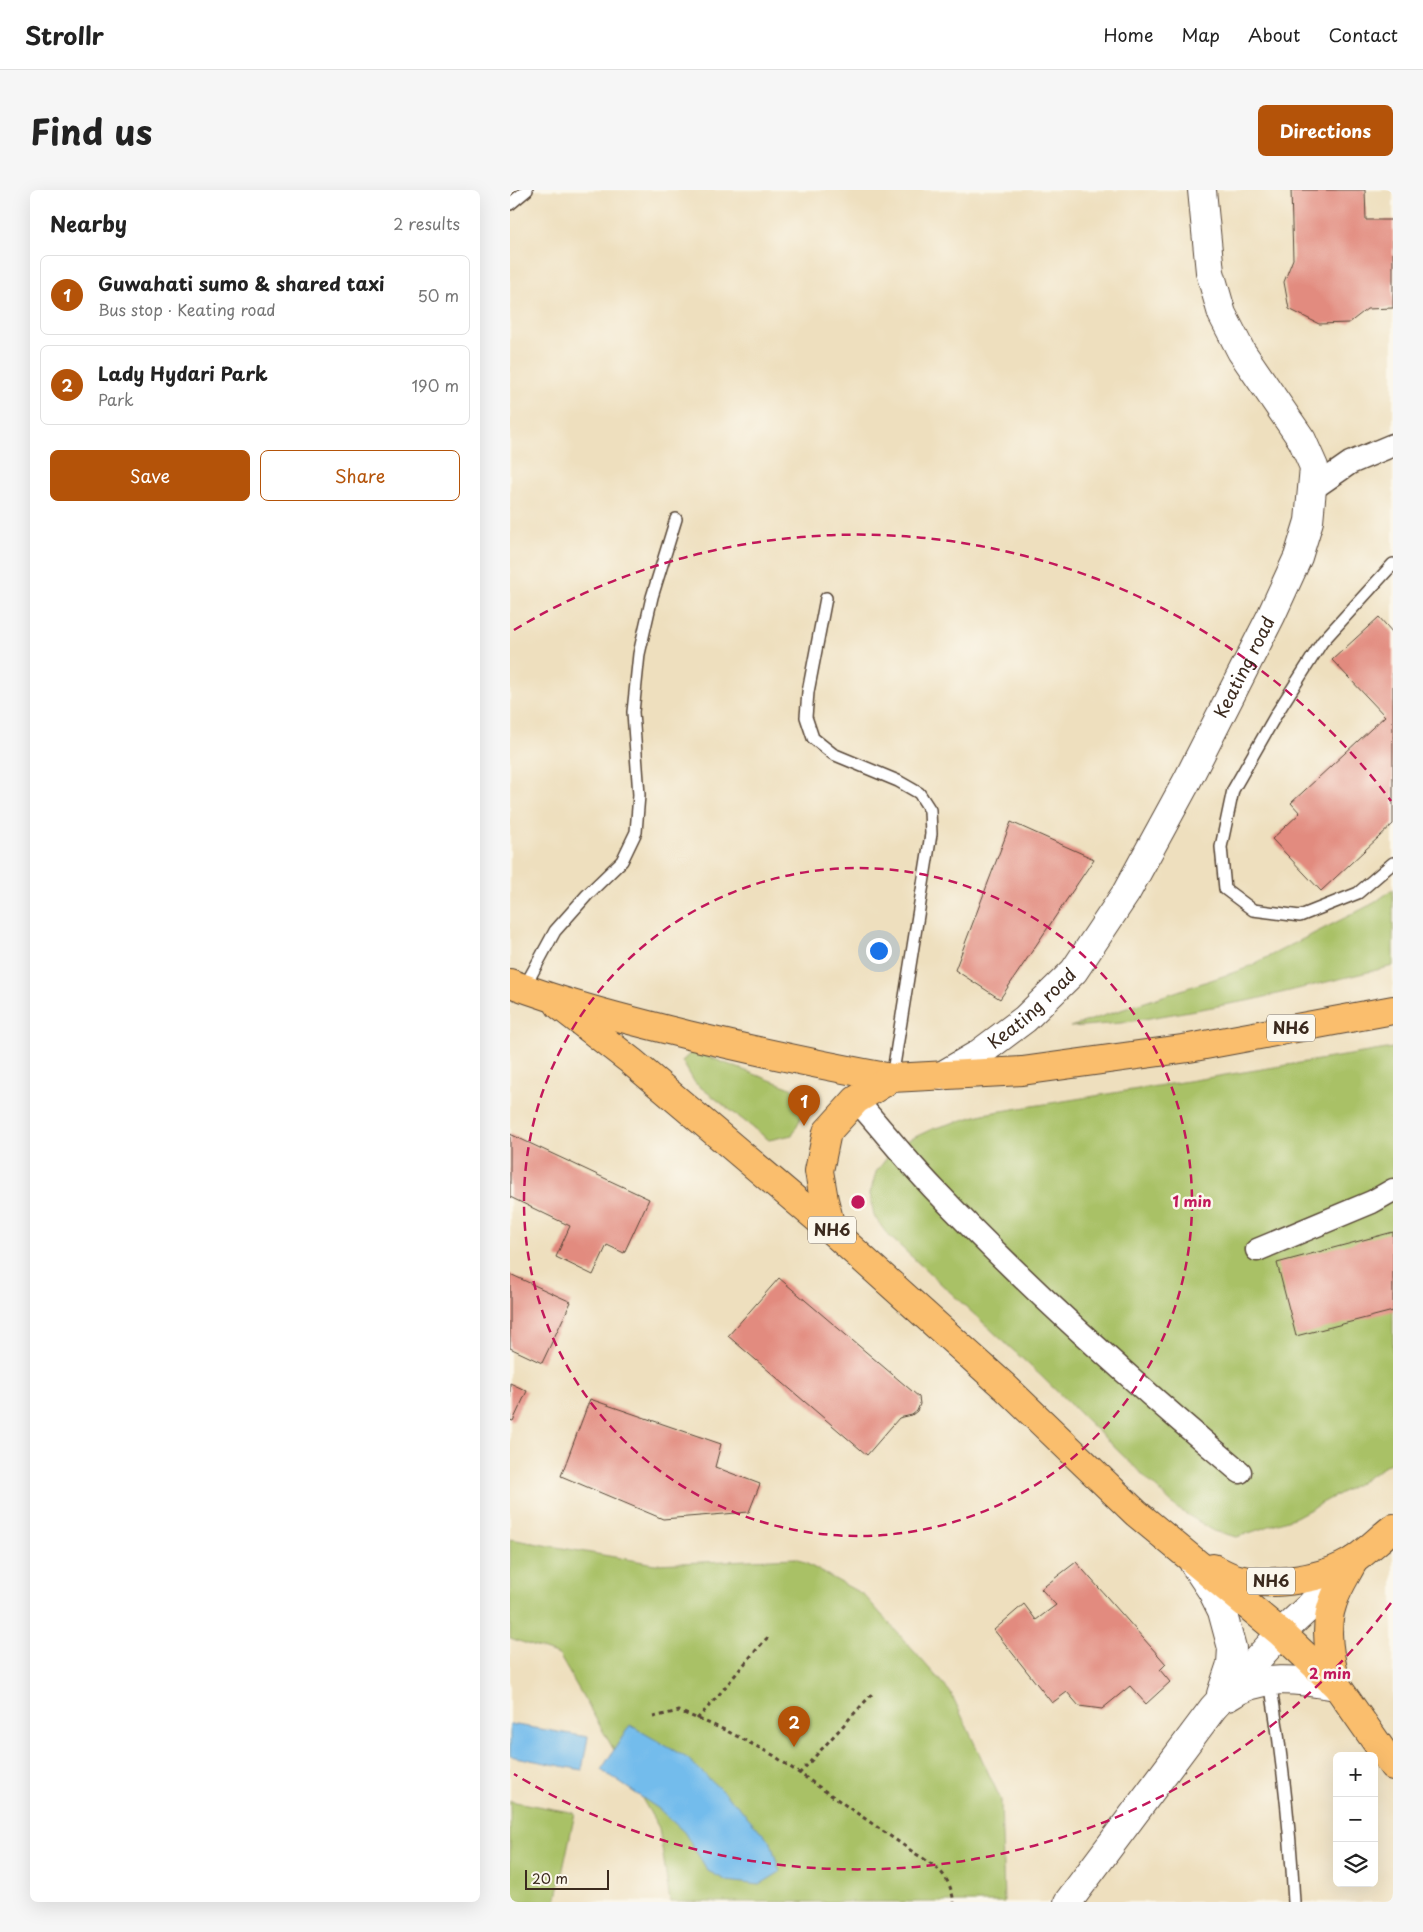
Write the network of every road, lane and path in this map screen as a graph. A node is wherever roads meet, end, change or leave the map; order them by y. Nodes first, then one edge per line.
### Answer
1 (528, 190) edge
2 (1202, 190) edge
3 (510, 204) edge
4 (1393, 445) edge
5 (1314, 488) junction
6 (676, 520) dead end
7 (1393, 564) edge
8 (826, 598) dead end
9 (1393, 863) edge
10 (517, 986) edge
11 (552, 999) junction
12 (1393, 1010) edge
13 (940, 1076) junction
14 (892, 1078) junction
15 (856, 1100) junction
16 (1393, 1190) edge
17 (832, 1231) junction
18 (1257, 1250) dead end
19 (1240, 1472) dead end
20 (1393, 1528) edge
21 (1393, 1542) edge
22 (1358, 1556) junction
23 (1189, 1557) junction
24 (1281, 1633) junction
25 (770, 1635) dead end
26 (1270, 1681) junction
27 (1338, 1686) junction
28 (872, 1694) dead end
29 (1212, 1708) junction
30 (653, 1717) dead end
31 (697, 1719) junction
32 (1393, 1766) edge
33 (799, 1774) junction
34 (954, 1902) edge
35 (1068, 1902) edge
36 (1294, 1902) edge

1 - 3 lane
2 - 5 street, Keating road
4 - 5 street
5 - 13 street, Keating road
6 - 10 lane
7 - 9 lane
8 - 14 lane
10 - 11 highway, NH6
11 - 14 highway, NH6
11 - 17 highway, NH6
12 - 13 highway, NH6
13 - 14 highway, NH6
14 - 15 highway, NH6
15 - 17 highway, NH6
15 - 19 street
16 - 18 street
17 - 23 highway, NH6
20 - 22 highway, NH6
21 - 22 street
22 - 23 highway, NH6
22 - 24 street
22 - 27 highway, NH6
23 - 24 highway, NH6
23 - 29 street
24 - 27 highway, NH6
24 - 29 street
25 - 31 path
26 - 27 street
26 - 29 street
26 - 36 lane
27 - 32 highway, NH6
28 - 33 path
29 - 35 street
30 - 31 path
31 - 33 path
33 - 34 path

